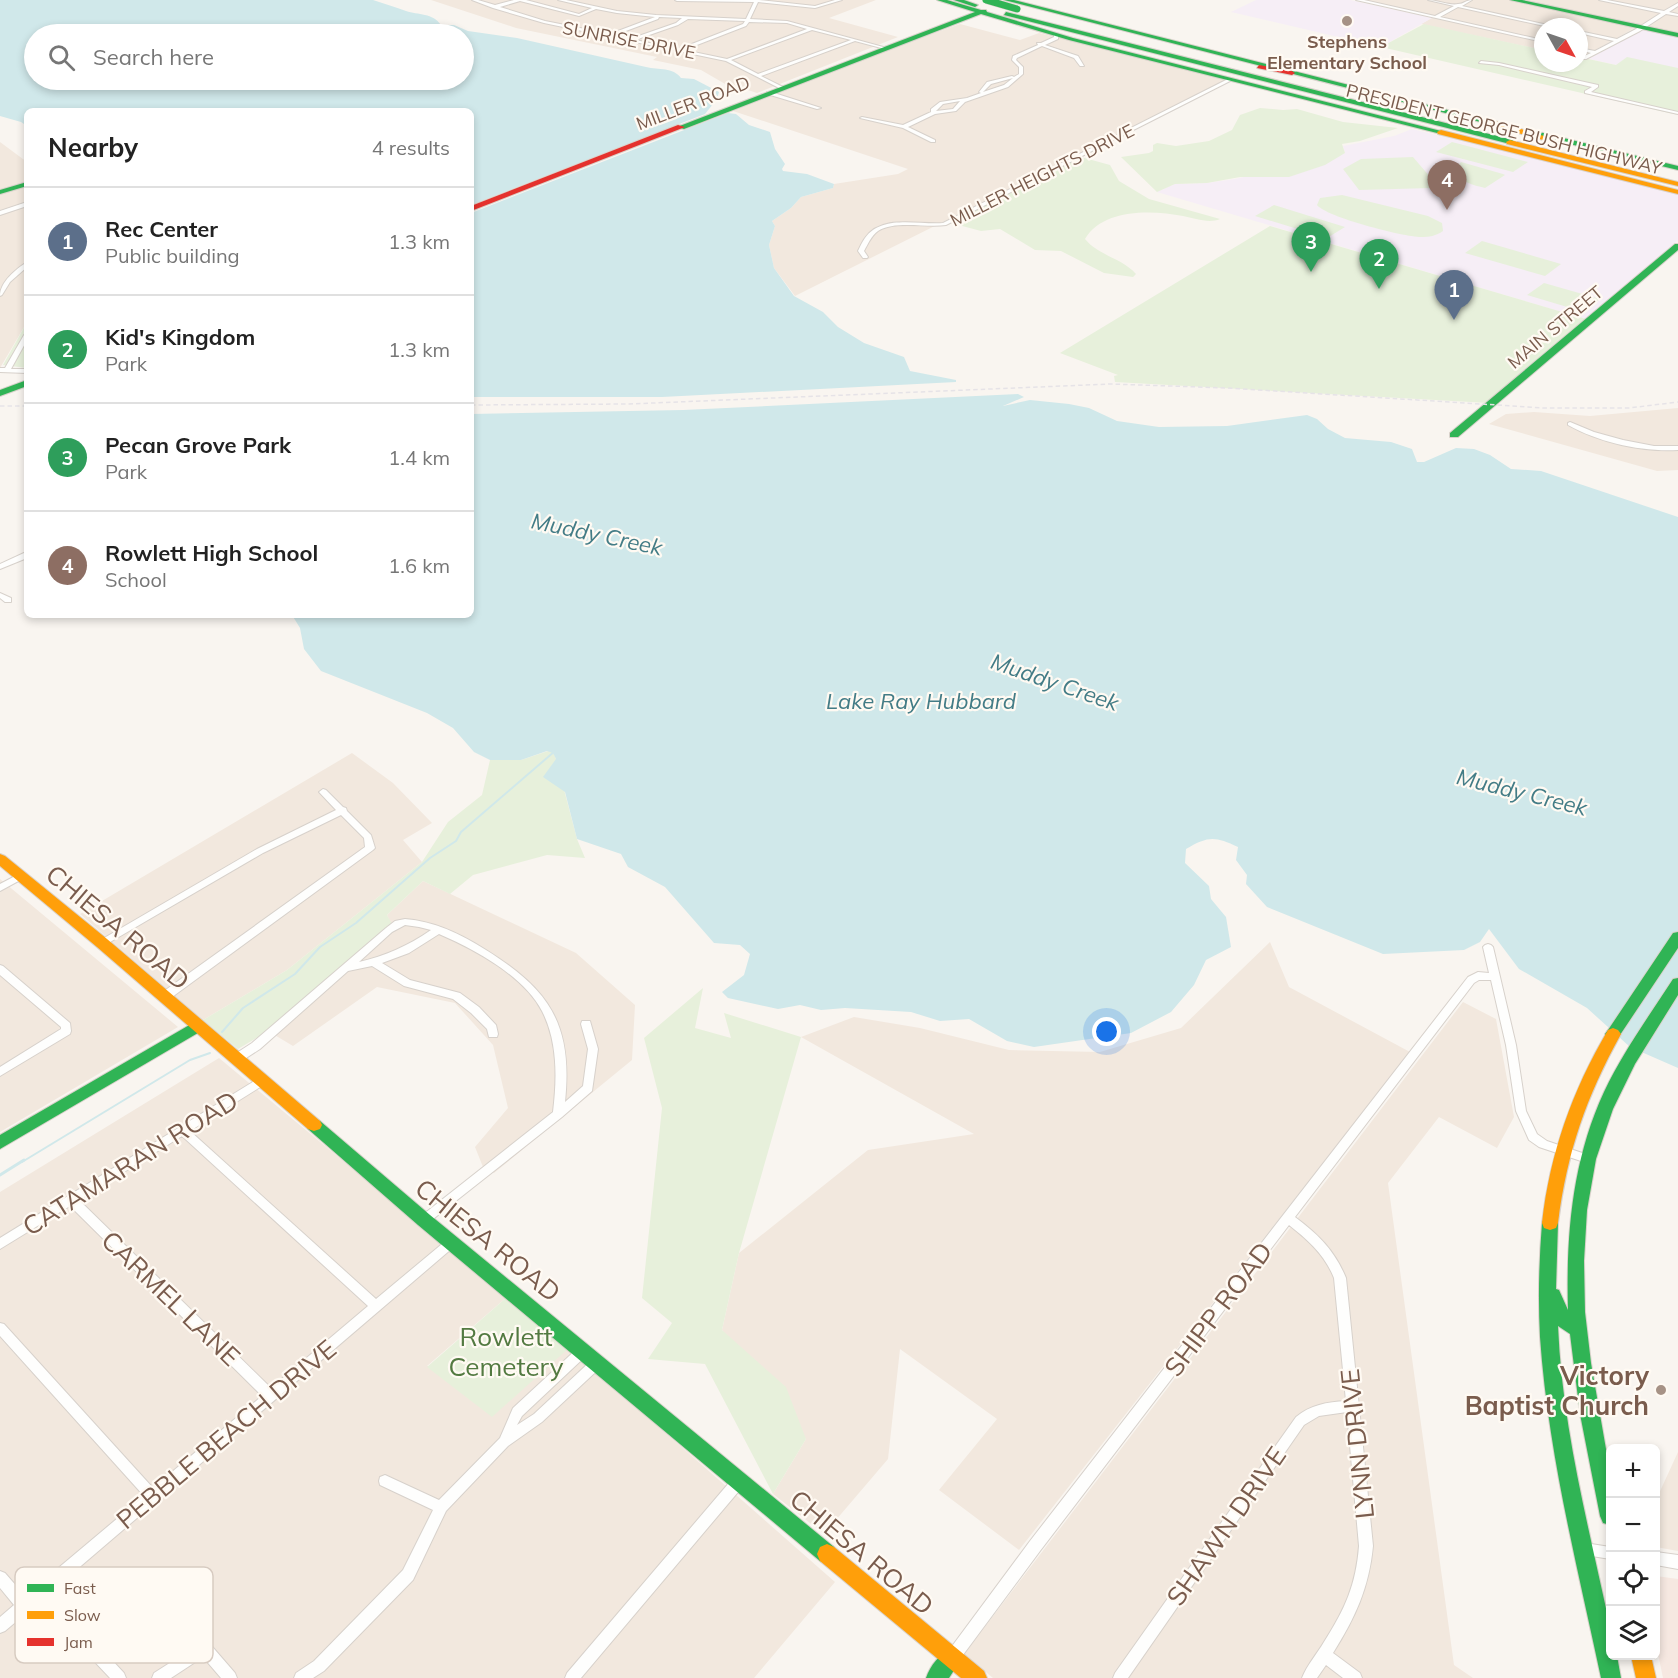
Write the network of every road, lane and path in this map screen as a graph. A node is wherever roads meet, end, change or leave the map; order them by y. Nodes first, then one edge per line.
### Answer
1 (519, 0) edge
2 (560, 0) edge
3 (677, 0) edge
4 (840, 0) edge
5 (939, 0) edge
6 (993, 0) edge
7 (1358, 0) edge
8 (1430, 0) edge
9 (1470, 0) edge
10 (1513, 0) edge
11 (1602, 0) edge
12 (721, 1) edge
13 (757, 1) edge
14 (475, 2) edge
15 (1678, 4) edge
16 (972, 5) edge
17 (1459, 6) junction
18 (493, 7) junction
19 (1012, 7) edge
20 (595, 8) junction
21 (510, 12) junction
22 (1664, 13) junction
23 (1678, 15) edge
24 (497, 16) dead end
25 (660, 16) junction
26 (1436, 17) junction
27 (686, 18) junction
28 (750, 19) junction
29 (543, 22) junction
30 (1534, 22) edge
31 (532, 26) dead end
32 (1642, 27) junction
33 (813, 28) junction
34 (1588, 34) edge
35 (1056, 35) junction
36 (1678, 35) edge
37 (608, 36) junction
38 (855, 39) junction
39 (1534, 39) edge
40 (629, 40) junction
41 (1616, 40) junction
42 (1034, 43) junction
43 (1041, 45) junction
44 (885, 48) junction
45 (679, 50) junction
46 (1588, 51) edge
47 (1595, 52) junction
48 (1588, 56) edge
49 (726, 60) junction
50 (1481, 62) dead end
51 (1082, 65) dead end
52 (1019, 71) junction
53 (757, 76) junction
54 (1239, 81) junction
55 (775, 90) junction
56 (976, 95) junction
57 (819, 108) dead end
58 (934, 113) junction
59 (1678, 113) edge
60 (862, 118) dead end
61 (904, 127) junction
62 (933, 141) dead end
63 (1678, 172) edge
64 (24, 185) edge
65 (1678, 188) edge
66 (0, 192) edge
67 (24, 205) edge
68 (474, 208) edge
69 (0, 213) edge
70 (1678, 246) edge
71 (865, 257) dead end
72 (24, 267) edge
73 (2, 287) edge
74 (0, 294) edge
75 (24, 339) edge
76 (3, 370) edge
77 (24, 371) edge
78 (24, 384) edge
79 (0, 393) edge
80 (1570, 424) dead end
81 (1454, 435) dead end
82 (1678, 448) edge
83 (24, 556) edge
84 (0, 567) edge
85 (0, 595) edge
86 (8, 600) dead end
87 (323, 792) dead end
88 (343, 810) junction
89 (0, 859) edge
90 (21, 876) junction
91 (0, 888) edge
92 (438, 930) junction
93 (1678, 937) edge
94 (102, 943) junction
95 (1488, 947) dead end
96 (374, 962) junction
97 (344, 969) junction
98 (1, 972) edge
99 (1494, 977) junction
100 (1678, 983) edge
101 (164, 997) junction
102 (586, 1024) dead end
103 (198, 1026) junction
104 (493, 1034) dead end
105 (236, 1059) junction
106 (0, 1072) edge
107 (261, 1081) junction
108 (558, 1114) junction
109 (182, 1130) junction
110 (0, 1143) edge
111 (1562, 1151) junction
112 (1587, 1159) junction
113 (71, 1200) junction
114 (1287, 1218) junction
115 (424, 1220) junction
116 (452, 1242) junction
117 (0, 1244) edge
118 (1546, 1259) junction
119 (376, 1306) junction
120 (0, 1328) edge
121 (1576, 1328) junction
122 (584, 1350) junction
123 (598, 1362) junction
124 (271, 1396) junction
125 (1353, 1406) junction
126 (504, 1442) junction
127 (385, 1481) dead end
128 (739, 1481) junction
129 (153, 1497) junction
130 (1607, 1498) edge
131 (441, 1507) junction
132 (1585, 1549) junction
133 (1606, 1552) edge
134 (1660, 1560) edge
135 (1678, 1562) edge
136 (70, 1567) edge
137 (0, 1578) edge
138 (15, 1596) edge
139 (15, 1614) edge
140 (0, 1626) edge
141 (1324, 1655) junction
142 (213, 1658) edge
143 (952, 1658) junction
144 (1642, 1660) edge
145 (105, 1663) edge
146 (182, 1663) edge
147 (119, 1678) edge
148 (159, 1678) edge
149 (230, 1678) edge
150 (301, 1678) edge
151 (572, 1678) edge
152 (936, 1678) edge
153 (977, 1678) edge
154 (1120, 1678) edge
155 (1309, 1678) edge
156 (1355, 1678) edge
157 (1611, 1678) edge
158 (1646, 1678) edge

1 - 18 street
1 - 20 street
2 - 20 street
3 - 12 street
4 - 13 street
5 - 16 main road, PRESIDENT GEORGE BUSH HIGHWAY
6 - 16 main road
7 - 26 street
8 - 17 street
9 - 17 street
10 - 32 main road
11 - 22 street
12 - 13 street
13 - 28 street
14 - 18 street, SUNRISE DRIVE
15 - 22 street
16 - 19 main road, bridge
16 - 19 main road, PRESIDENT GEORGE BUSH HIGHWAY
16 - 44 main road, MILLER ROAD
17 - 26 street
17 - 30 street
18 - 21 street, SUNRISE DRIVE
19 - 35 main road, PRESIDENT GEORGE BUSH HIGHWAY
19 - 54 main road
19 - 63 main road, PRESIDENT GEORGE BUSH HIGHWAY
19 - 63 main road
19 - 65 main road
20 - 25 street
21 - 24 street
21 - 29 street, SUNRISE DRIVE
22 - 23 street
22 - 32 street
25 - 27 street
25 - 37 street
26 - 39 street
27 - 28 street
27 - 40 street
28 - 33 street
28 - 45 street
29 - 31 street
29 - 37 street, SUNRISE DRIVE
32 - 36 main road
32 - 41 street
33 - 38 street
33 - 49 street
34 - 41 street
35 - 42 street
35 - 43 street
35 - 54 main road, PRESIDENT GEORGE BUSH HIGHWAY
37 - 40 street, SUNRISE DRIVE
38 - 44 street
38 - 53 street
40 - 45 street, SUNRISE DRIVE
41 - 47 street
42 - 43 street
42 - 52 street
43 - 51 street
43 - 52 street
44 - 55 main road, MILLER ROAD
45 - 49 street, SUNRISE DRIVE
46 - 47 street
47 - 48 street
49 - 53 street, SUNRISE DRIVE
50 - 59 street
52 - 56 street
53 - 55 street, SUNRISE DRIVE
54 - 65 main road, PRESIDENT GEORGE BUSH HIGHWAY
54 - 71 street, MILLER HEIGHTS DRIVE
55 - 57 street, SUNRISE DRIVE
55 - 68 main road, MILLER ROAD
56 - 58 street
56 - 58 street
58 - 61 street
60 - 61 street
61 - 62 street
64 - 66 main road
67 - 69 street
70 - 81 main road, MAIN STREET
72 - 73 street
73 - 74 street
75 - 76 street
76 - 77 street
78 - 79 main road
80 - 82 street
83 - 84 street
85 - 86 street
87 - 88 street
88 - 94 street
88 - 101 street
89 - 90 main road, CHIESA ROAD
90 - 91 street
90 - 94 main road, CHIESA ROAD
92 - 96 street
92 - 97 street
92 - 108 street
93 - 111 main road
94 - 101 main road, CHIESA ROAD
95 - 99 street
96 - 97 street
96 - 104 street
97 - 105 street
98 - 106 street
99 - 111 street
99 - 114 street, SHIPP ROAD
100 - 112 main road
101 - 103 main road, CHIESA ROAD
102 - 108 street
103 - 105 main road, CHIESA ROAD
103 - 110 main road
105 - 107 main road, CHIESA ROAD
107 - 109 street, CATAMARAN ROAD
107 - 115 main road, CHIESA ROAD
108 - 115 street
109 - 113 street, CATAMARAN ROAD
109 - 119 street
111 - 112 street
111 - 118 main road
112 - 121 main road
113 - 117 street, CATAMARAN ROAD
113 - 124 street, CARMEL LANE
114 - 125 street, LYNN DRIVE
114 - 143 street, SHIPP ROAD
115 - 116 main road, CHIESA ROAD
116 - 119 street, PEBBLE BEACH DRIVE
116 - 122 main road, CHIESA ROAD
118 - 121 main road
118 - 132 main road
119 - 124 street, PEBBLE BEACH DRIVE
120 - 129 street
121 - 130 main road
122 - 123 main road, CHIESA ROAD
122 - 126 street
123 - 126 street
123 - 128 main road, CHIESA ROAD
124 - 129 street, PEBBLE BEACH DRIVE
125 - 141 street, LYNN DRIVE
125 - 154 street, SHAWN DRIVE
126 - 131 street
127 - 131 street
128 - 143 main road, CHIESA ROAD
128 - 151 street
129 - 136 street, PEBBLE BEACH DRIVE
131 - 150 street
132 - 133 street
132 - 157 main road
134 - 135 street
137 - 138 street
139 - 140 street, PEBBLE BEACH DRIVE
141 - 155 street, LYNN DRIVE
141 - 156 street
142 - 149 street
143 - 152 main road
143 - 153 main road, CHIESA ROAD
144 - 158 main road
145 - 147 street
146 - 148 street

